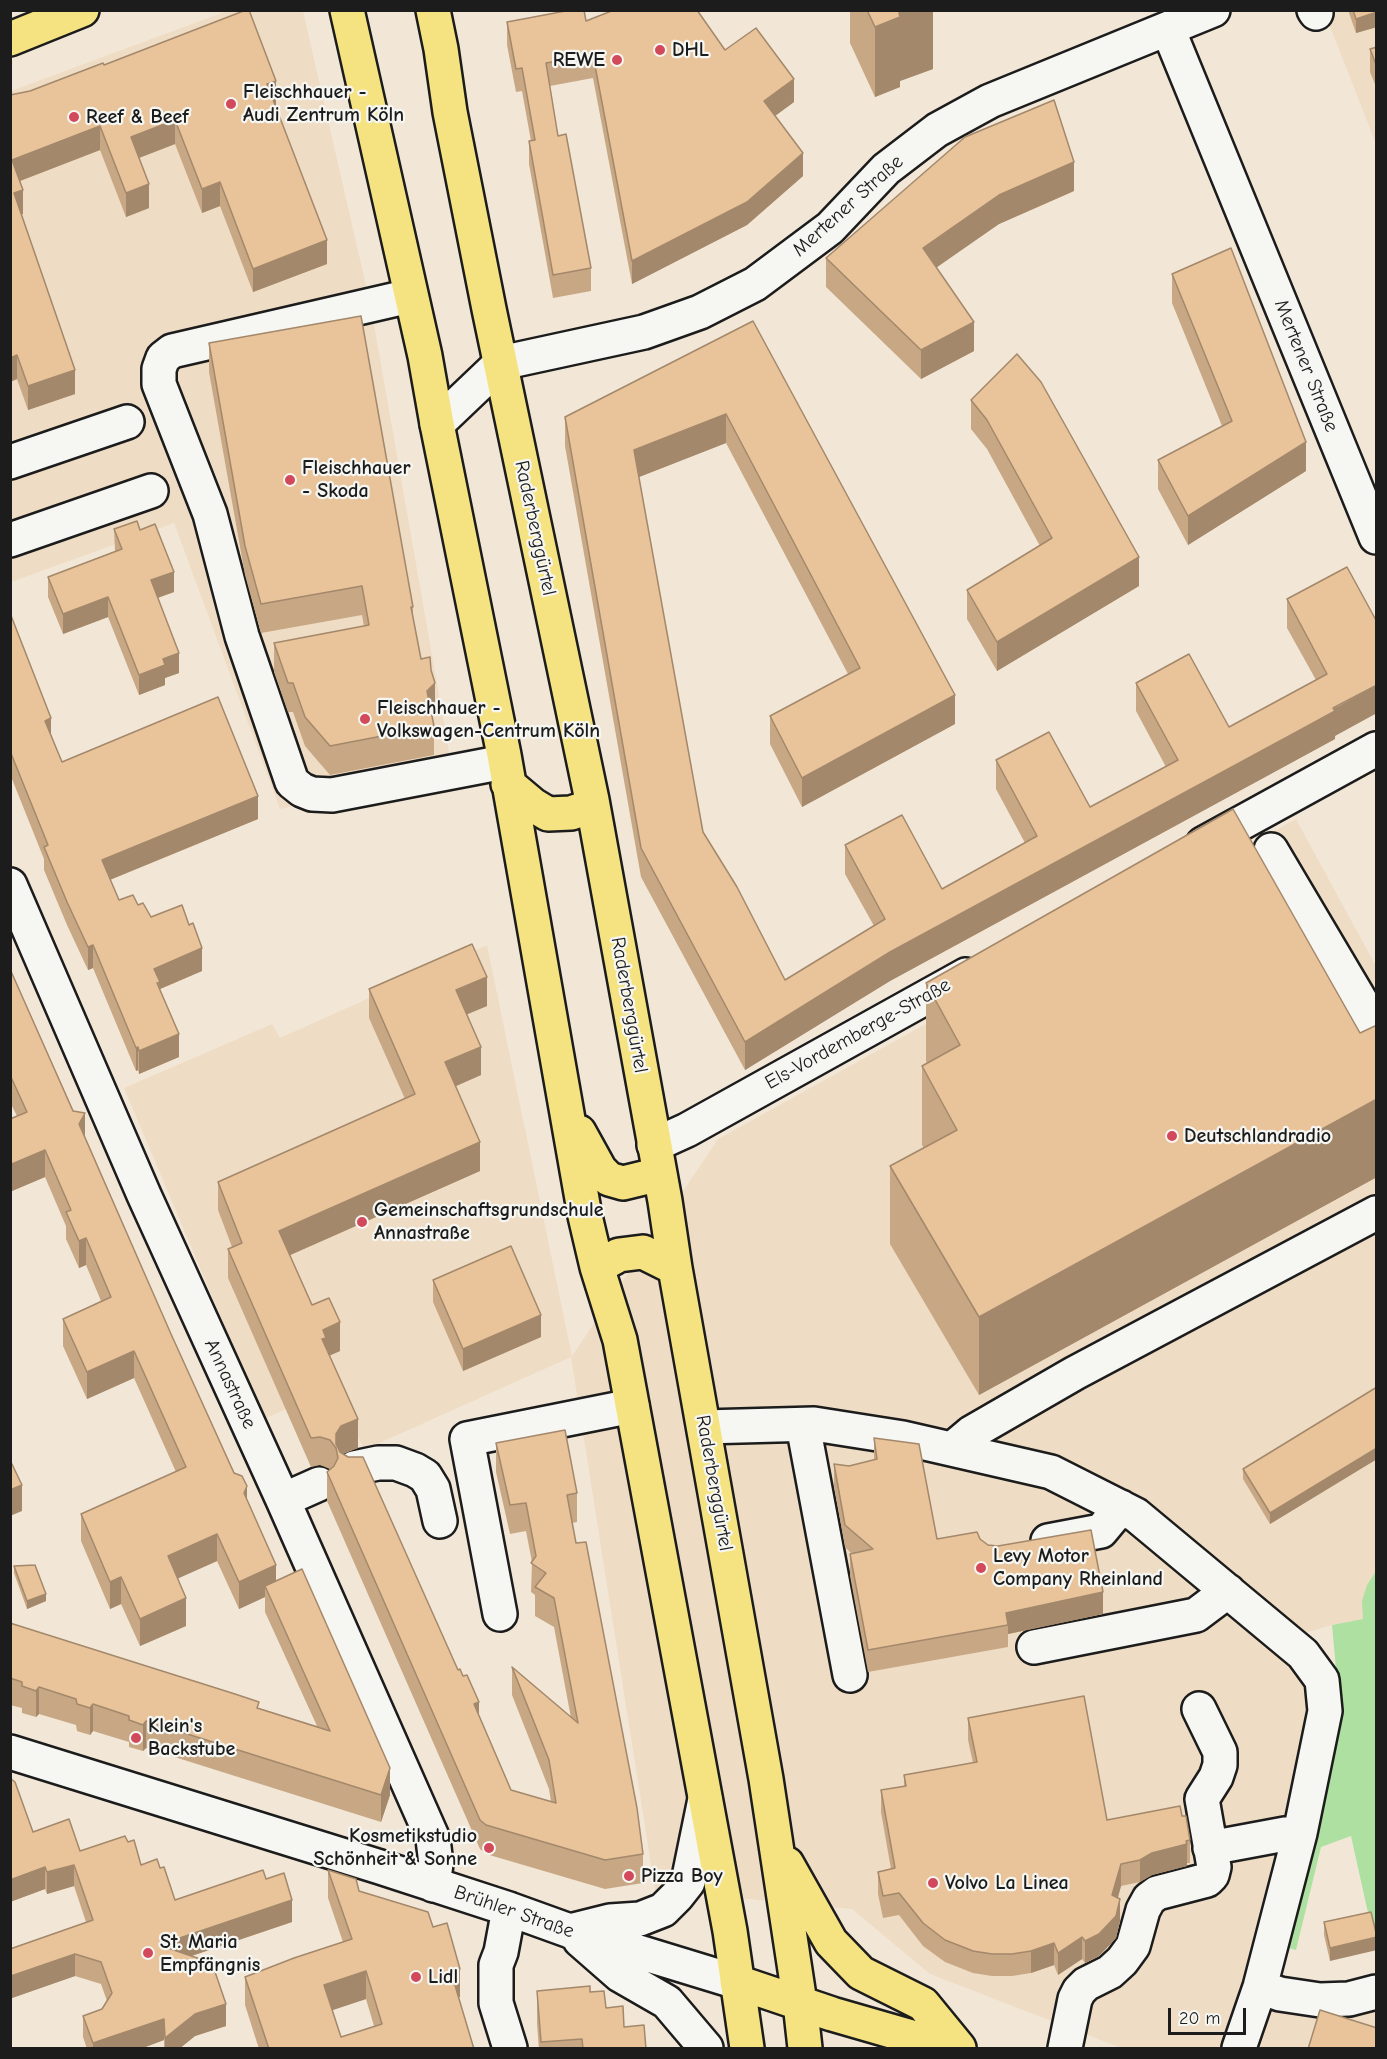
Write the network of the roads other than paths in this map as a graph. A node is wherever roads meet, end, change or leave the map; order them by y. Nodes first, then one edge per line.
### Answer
1 (82, 10) edge
2 (347, 10) edge
3 (433, 10) edge
4 (448, 10) edge
5 (1213, 10) edge
6 (1168, 29) junction
7 (10, 39) edge
8 (441, 49) junction
9 (410, 296) junction
10 (501, 363) junction
11 (127, 422) dead end
12 (436, 423) junction
13 (10, 462) edge
14 (151, 491) dead end
15 (1377, 537) edge
16 (10, 540) edge
17 (1377, 749) edge
18 (506, 773) junction
19 (592, 800) junction
20 (1271, 850) dead end
21 (1172, 861) edge
22 (11, 886) edge
23 (990, 962) edge
24 (1377, 1027) edge
25 (567, 1109) junction
26 (657, 1160) junction
27 (1377, 1213) edge
28 (597, 1267) junction
29 (675, 1268) junction
30 (632, 1406) junction
31 (803, 1425) junction
32 (704, 1427) junction
33 (952, 1449) junction
34 (354, 1467) edge
35 (319, 1484) dead end
36 (283, 1500) junction
37 (1121, 1507) junction
38 (440, 1521) dead end
39 (1019, 1546) edge
40 (1228, 1592) junction
41 (500, 1614) dead end
42 (1034, 1647) dead end
43 (850, 1675) dead end
44 (1199, 1709) dead end
45 (10, 1752) edge
46 (706, 1797) junction
47 (1300, 1833) junction
48 (776, 1846) junction
49 (1210, 1848) junction
50 (433, 1885) junction
51 (509, 1909) junction
52 (570, 1931) junction
53 (737, 1982) junction
54 (1260, 1987) junction
55 (1377, 1992) edge
56 (800, 2003) junction
57 (510, 2049) edge
58 (706, 2049) edge
59 (747, 2049) edge
60 (805, 2049) edge
61 (950, 2049) edge
62 (959, 2049) edge
63 (1065, 2049) edge
64 (1239, 2049) edge

1 - 7 main road
2 - 9 main road
3 - 8 main road, Raderberggürtel
4 - 8 main road
5 - 6 street, Mertener Straße
6 - 10 street, Mertener Straße
6 - 15 street, Mertener Straße
8 - 10 main road, Raderberggürtel
9 - 12 main road
9 - 18 street
10 - 12 street
10 - 19 main road, Raderberggürtel
11 - 13 street
12 - 18 main road
14 - 16 street
17 - 21 street
18 - 19 main road
18 - 25 main road
19 - 26 main road, Raderberggürtel
20 - 24 street
22 - 36 street, Annastraße
23 - 26 street, Els-Vordemberge-Straße
25 - 26 main road
25 - 28 main road
26 - 29 main road, Raderberggürtel
27 - 33 street
28 - 29 main road
28 - 30 main road
29 - 32 main road, Raderberggürtel
30 - 41 street
30 - 46 main road
31 - 32 street
31 - 33 street
31 - 43 street
32 - 48 main road, Raderberggürtel
33 - 37 street
34 - 38 street
35 - 36 street
36 - 50 street, Annastraße
37 - 39 street
37 - 40 street
40 - 42 street
40 - 47 street
44 - 49 street
45 - 50 street, Brühler Straße
46 - 52 street
46 - 53 main road
47 - 49 street
47 - 54 street
48 - 56 main road, Raderberggürtel
48 - 62 main road
49 - 63 street
50 - 51 street, Brühler Straße
51 - 52 street, Brühler Straße
51 - 57 street
52 - 53 street, Brühler Straße
52 - 58 street
53 - 56 main road, Brühler Straße
53 - 59 main road
54 - 55 street
54 - 64 street
56 - 60 main road, Raderberggürtel
56 - 61 main road, Brühler Straße

